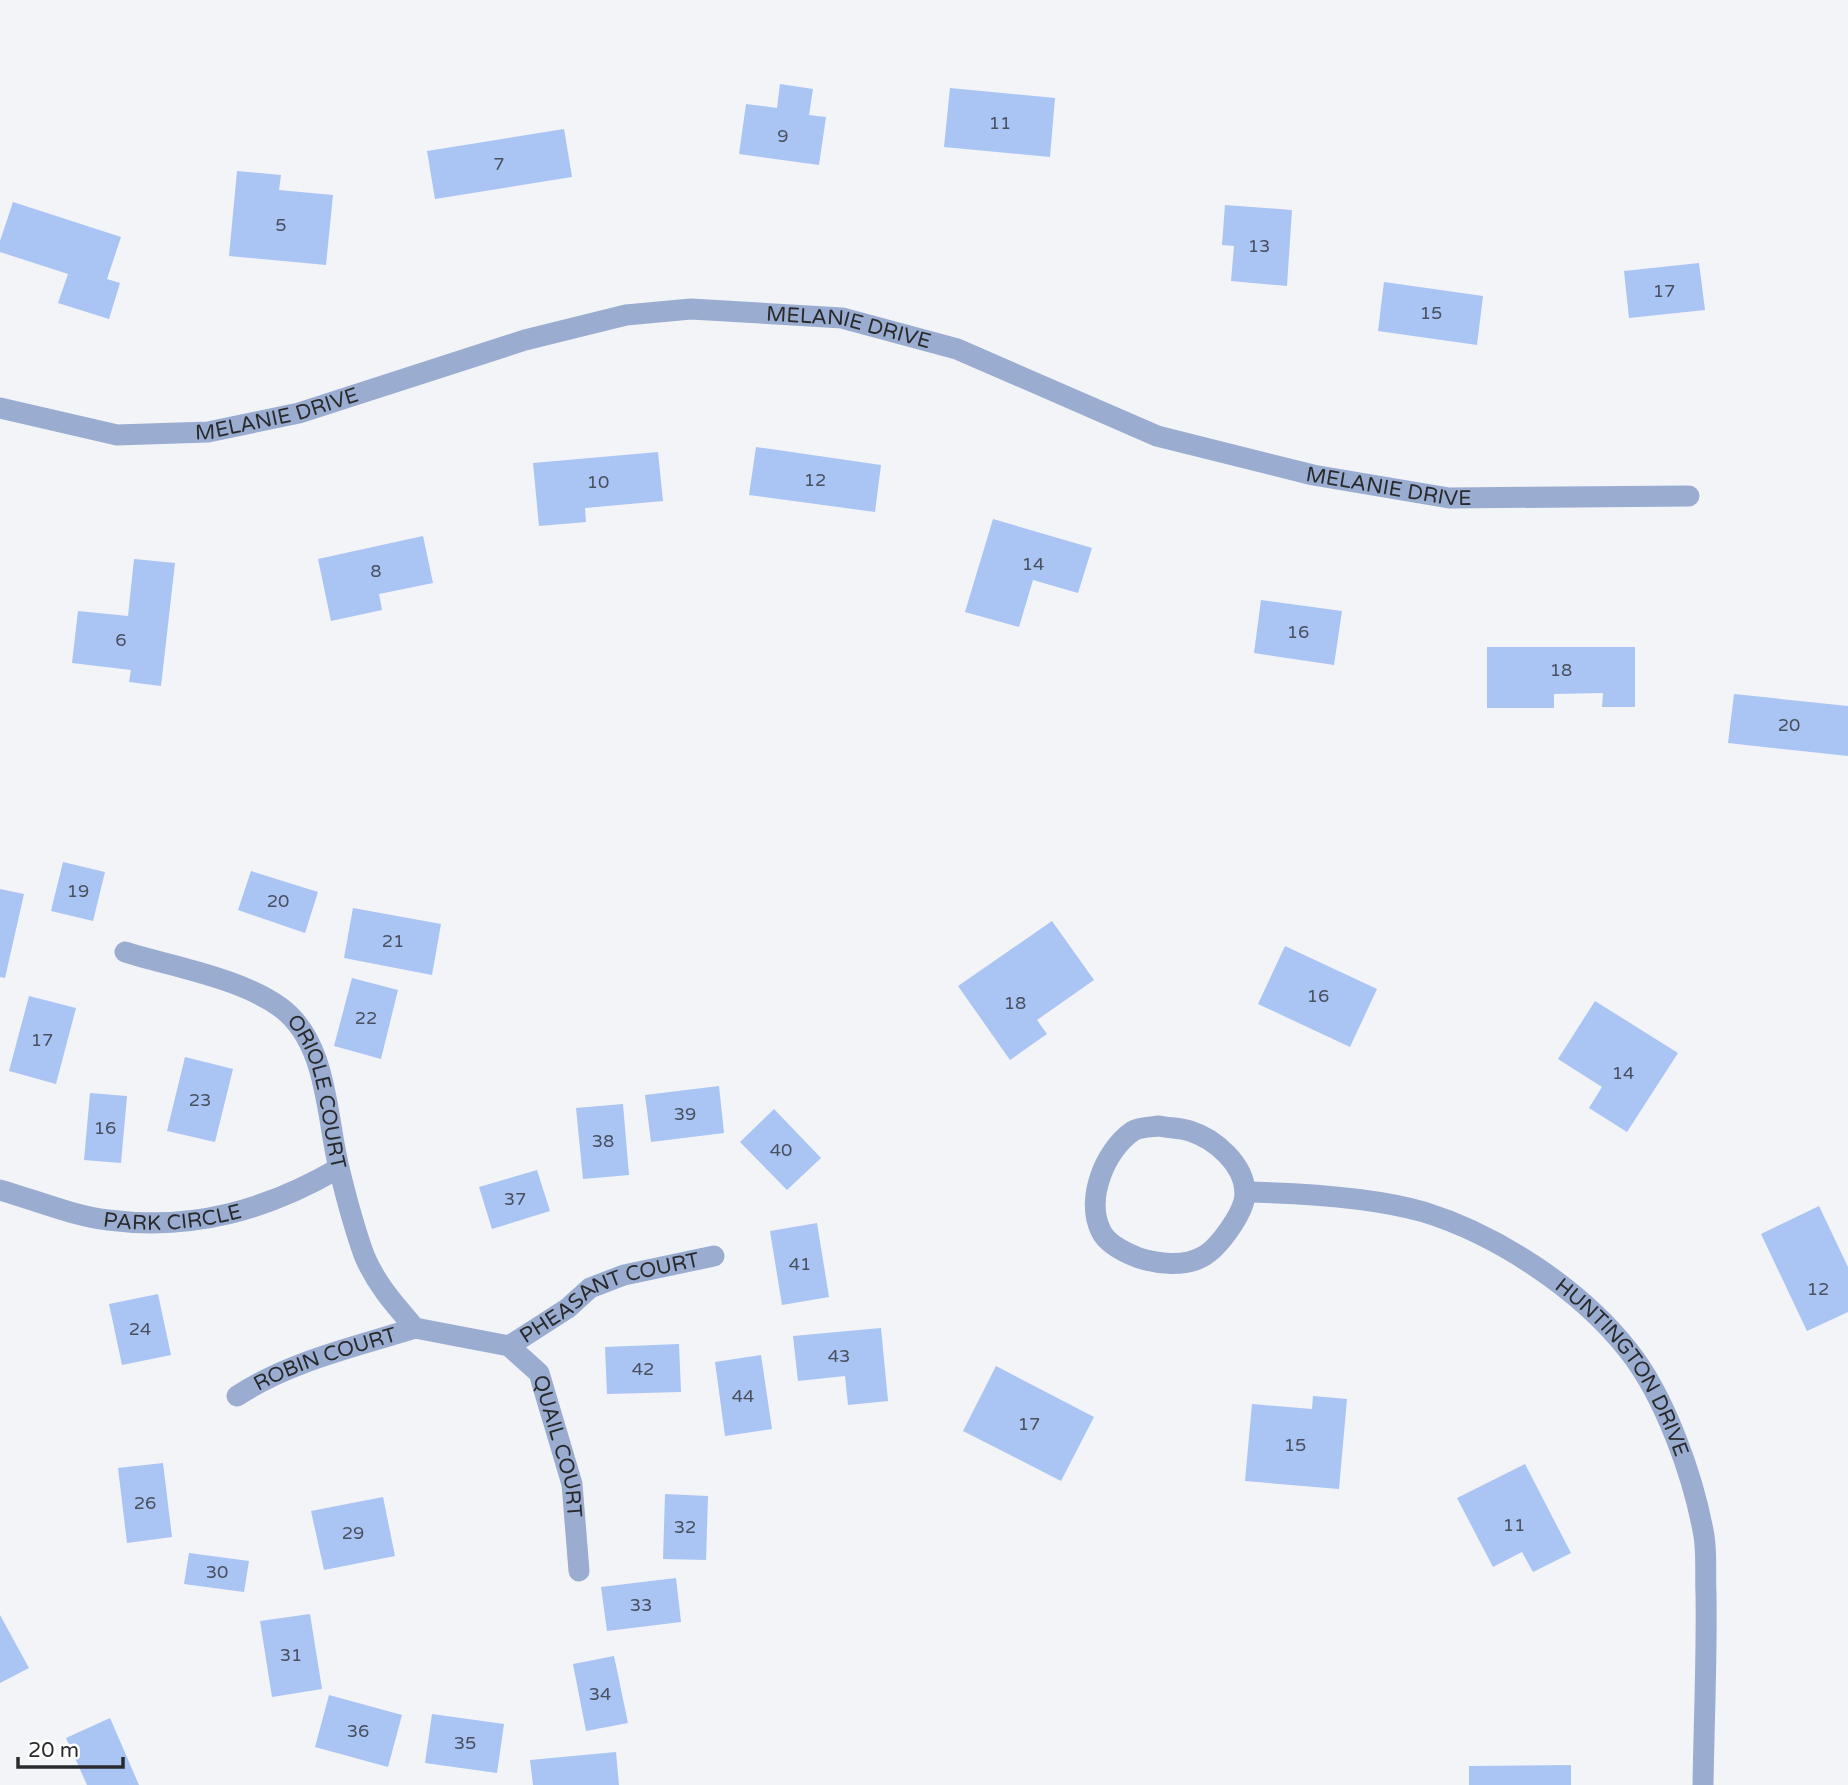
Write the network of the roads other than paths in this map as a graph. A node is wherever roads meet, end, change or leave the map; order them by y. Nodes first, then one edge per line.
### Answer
1 (0, 408) edge
2 (1689, 496) dead end
3 (125, 952) dead end
4 (339, 1168) junction
5 (0, 1190) edge
6 (1245, 1192) junction
7 (714, 1256) dead end
8 (415, 1328) junction
9 (509, 1346) junction
10 (237, 1396) dead end
11 (579, 1571) dead end
12 (1703, 1785) edge

1 - 2 street, MELANIE DRIVE
3 - 4 street, ORIOLE COURT
4 - 5 street, PARK CIRCLE
4 - 8 street, ORIOLE COURT
6 - 6 street
6 - 12 street, HUNTINGTON DRIVE
7 - 9 street, PHEASANT COURT
8 - 9 street
8 - 10 street, ROBIN COURT
9 - 11 street, QUAIL COURT

